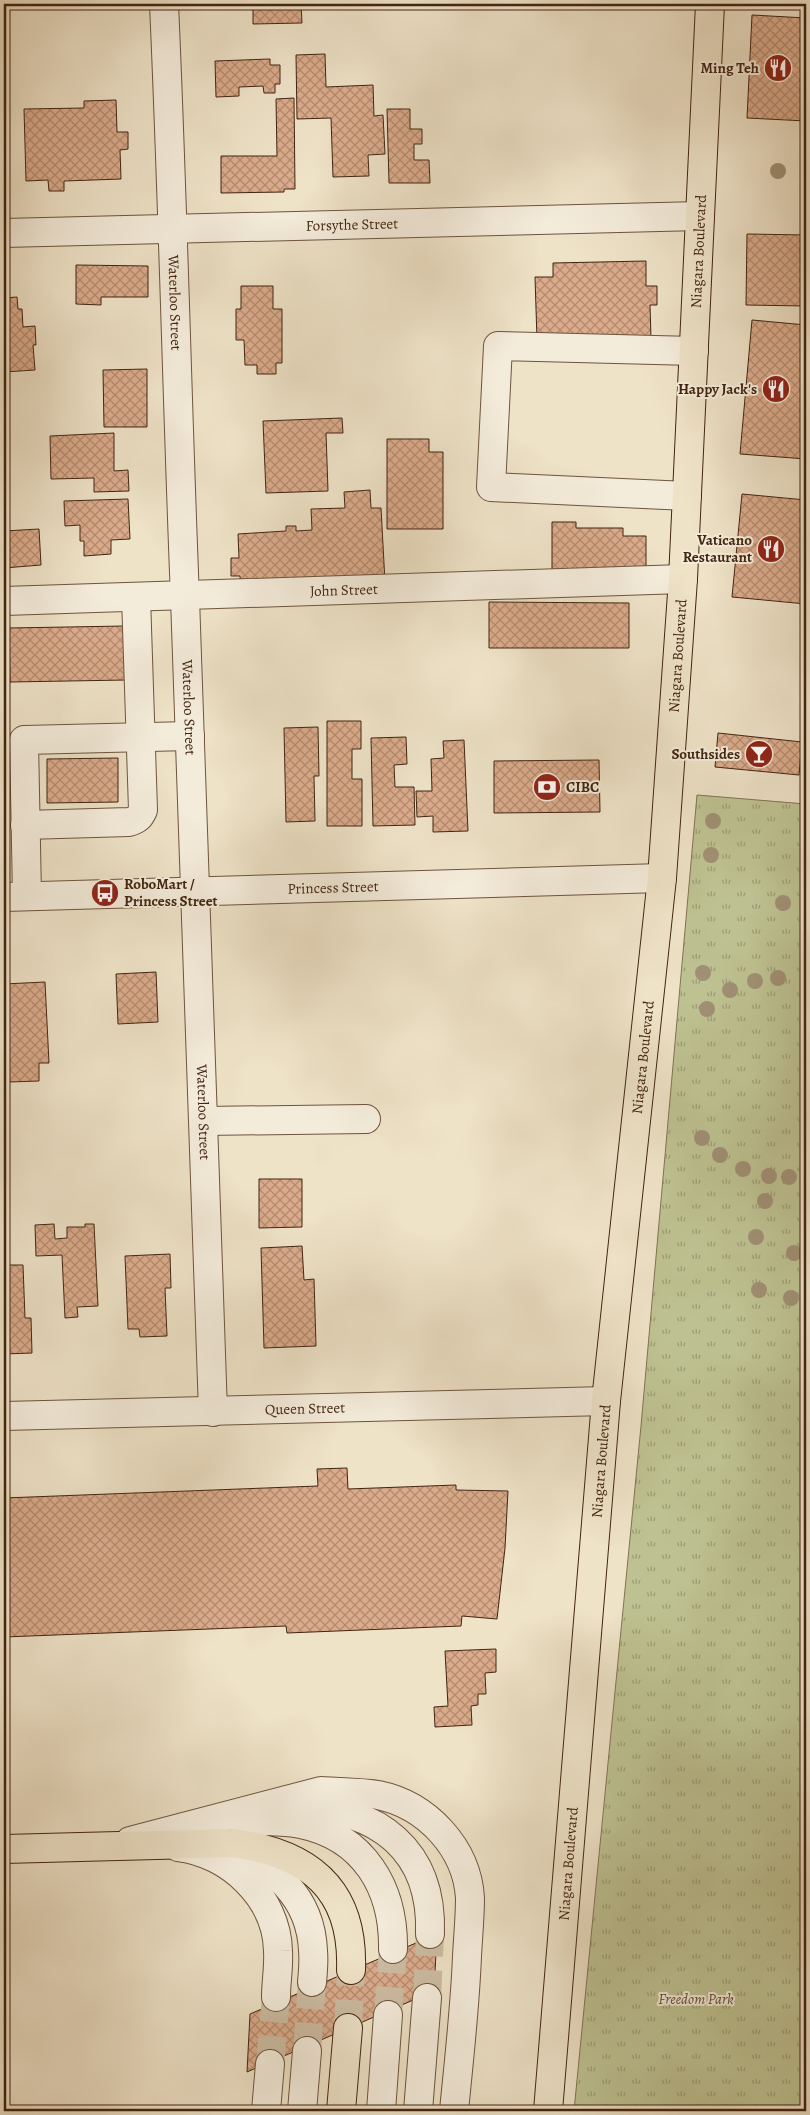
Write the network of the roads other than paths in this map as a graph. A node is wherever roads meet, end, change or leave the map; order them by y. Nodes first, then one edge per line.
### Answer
1 (164, 4) edge
2 (710, 4) edge
3 (700, 216) junction
4 (174, 227) junction
5 (4, 233) edge
6 (694, 350) junction
7 (687, 496) junction
8 (683, 579) junction
9 (184, 595) junction
10 (136, 597) junction
11 (4, 601) edge
12 (190, 736) junction
13 (140, 737) junction
14 (25, 825) junction
15 (662, 878) junction
16 (196, 890) junction
17 (15, 896) edge
18 (366, 1119) dead end
19 (204, 1120) junction
20 (606, 1401) junction
21 (213, 1412) junction
22 (4, 1416) edge
23 (261, 1807) junction
24 (198, 1833) junction
25 (158, 1845) junction
26 (110, 1846) junction
27 (4, 1849) edge
28 (430, 1934) tunnel mouth
29 (393, 1949) tunnel mouth
30 (351, 1970) tunnel mouth
31 (312, 1982) tunnel mouth
32 (276, 1997) tunnel mouth
33 (427, 1998) tunnel mouth
34 (388, 2015) tunnel mouth
35 (348, 2028) tunnel mouth
36 (307, 2051) tunnel mouth
37 (270, 2064) tunnel mouth
38 (266, 2111) edge
39 (302, 2111) edge
40 (340, 2111) edge
41 (381, 2111) edge
42 (418, 2111) edge
43 (454, 2111) edge
44 (548, 2111) edge

1 - 4 street, Waterloo Street
2 - 3 main road, Niagara Boulevard
3 - 4 street, Forsythe Street
3 - 6 main road, Niagara Boulevard
4 - 5 street, Forsythe Street
4 - 9 street, Waterloo Street
6 - 7 main road, Niagara Boulevard
6 - 7 street
7 - 8 main road, Niagara Boulevard
8 - 9 street, John Street
8 - 15 main road, Niagara Boulevard
9 - 10 street, John Street
9 - 12 street, Waterloo Street
10 - 11 street, John Street
10 - 13 street
12 - 13 street
12 - 16 street, Waterloo Street
13 - 14 street
13 - 14 street
14 - 17 street
15 - 16 street, Princess Street
15 - 20 main road, Niagara Boulevard
16 - 17 street, Princess Street
16 - 19 street, Waterloo Street
18 - 19 street
19 - 21 street, Waterloo Street
20 - 21 street, Queen Street
20 - 44 main road, Niagara Boulevard
21 - 22 street, Queen Street
23 - 24 street
23 - 28 street
23 - 43 street
24 - 25 main road
24 - 26 street
24 - 29 street
24 - 30 main road
24 - 31 street
25 - 26 main road
25 - 32 street
26 - 27 main road
33 - 42 street
34 - 41 street
35 - 40 main road
36 - 39 street
37 - 38 street

